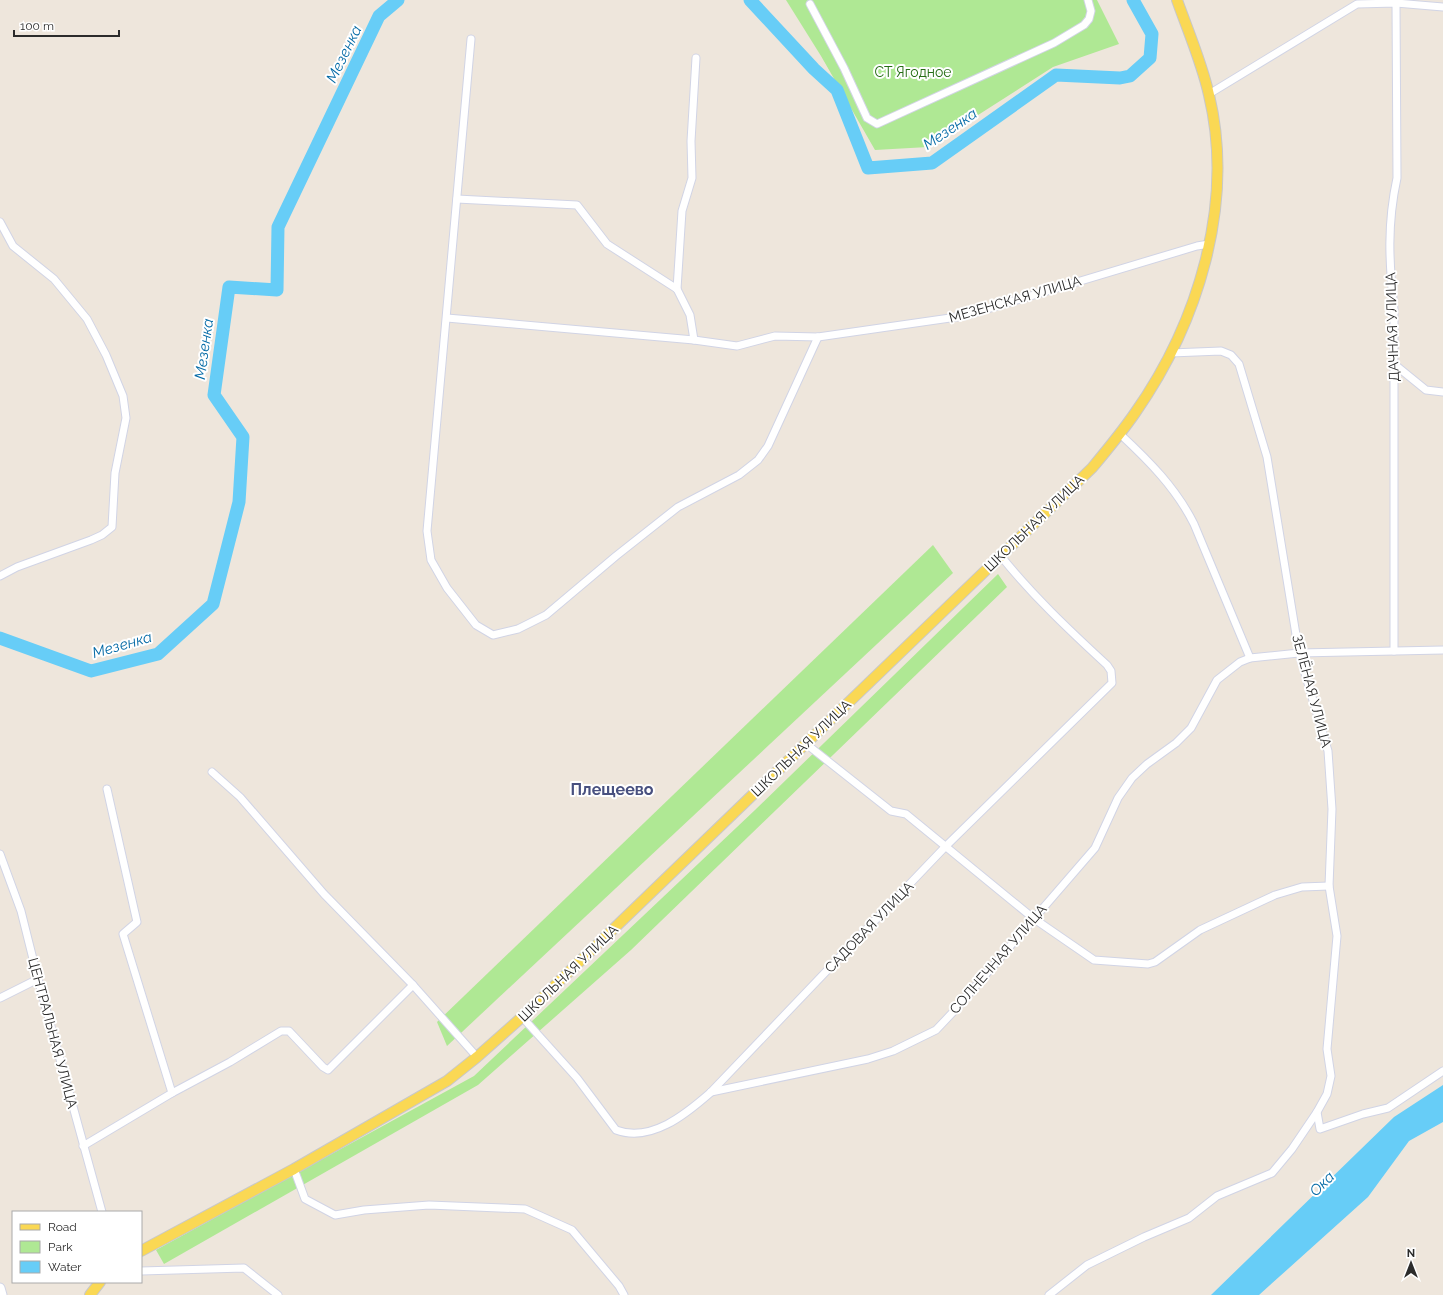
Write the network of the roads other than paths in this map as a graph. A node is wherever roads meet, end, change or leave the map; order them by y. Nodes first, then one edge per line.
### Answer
1 (818, 0) edge
2 (1088, 0) edge
3 (1177, 0) edge
4 (809, 2) edge
5 (1357, 2) edge
6 (1396, 3) junction
7 (1443, 7) edge
8 (471, 39) dead end
9 (696, 58) dead end
10 (1209, 94) junction
11 (457, 199) junction
12 (0, 222) edge
13 (1209, 244) junction
14 (677, 289) junction
15 (447, 318) junction
16 (818, 337) junction
17 (694, 340) junction
18 (1171, 353) junction
19 (1394, 364) junction
20 (1443, 392) edge
21 (1120, 434) junction
22 (1000, 555) junction
23 (0, 576) edge
24 (1443, 650) edge
25 (1394, 651) junction
26 (1299, 653) junction
27 (1250, 658) junction
28 (805, 743) junction
29 (212, 772) dead end
30 (107, 789) dead end
31 (945, 847) junction
32 (0, 854) edge
33 (1329, 886) junction
34 (1033, 918) junction
35 (38, 979) junction
36 (413, 985) junction
37 (0, 998) edge
38 (522, 1017) junction
39 (477, 1058) junction
40 (1443, 1071) edge
41 (710, 1092) junction
42 (172, 1093) junction
43 (1317, 1112) junction
44 (83, 1146) junction
45 (294, 1169) junction
46 (102, 1211) edge
47 (142, 1250) edge
48 (142, 1271) edge
49 (99, 1283) edge
50 (0, 1288) edge
51 (2, 1295) edge
52 (90, 1295) edge
53 (278, 1295) edge
54 (624, 1295) edge
55 (1049, 1295) edge

1 - 4 street
2 - 4 street
3 - 10 main road, ШКОЛЬНАЯ УЛИЦА
5 - 6 street
5 - 10 street
6 - 7 street
6 - 19 street, ДАЧНАЯ УЛИЦА
8 - 11 street
9 - 14 street
10 - 13 main road, ШКОЛЬНАЯ УЛИЦА
11 - 14 street
11 - 15 street
12 - 23 street
13 - 16 street, МЕЗЕНСКАЯ УЛИЦА
13 - 18 main road, ШКОЛЬНАЯ УЛИЦА
14 - 17 street
15 - 16 street
15 - 17 street, МЕЗЕНСКАЯ УЛИЦА
16 - 17 street, МЕЗЕНСКАЯ УЛИЦА
18 - 21 main road, ШКОЛЬНАЯ УЛИЦА
18 - 26 street, ЗЕЛЁНАЯ УЛИЦА
19 - 20 street
19 - 25 street, ДАЧНАЯ УЛИЦА
21 - 22 main road, ШКОЛЬНАЯ УЛИЦА
21 - 27 street
22 - 28 main road, ШКОЛЬНАЯ УЛИЦА
22 - 31 street, САДОВАЯ УЛИЦА
24 - 25 street
25 - 26 street
26 - 27 street
26 - 33 street, ЗЕЛЁНАЯ УЛИЦА
27 - 34 street, СОЛНЕЧНАЯ УЛИЦА
28 - 31 street
28 - 38 main road, ШКОЛЬНАЯ УЛИЦА
29 - 36 street
30 - 42 street
31 - 34 street
31 - 41 street, САДОВАЯ УЛИЦА
32 - 35 street, ЦЕНТРАЛЬНАЯ УЛИЦА
33 - 34 street
33 - 43 street, ЗЕЛЁНАЯ УЛИЦА
34 - 41 street, СОЛНЕЧНАЯ УЛИЦА
35 - 37 street
35 - 44 street, ЦЕНТРАЛЬНАЯ УЛИЦА
36 - 39 street
36 - 42 street
38 - 39 main road, ШКОЛЬНАЯ УЛИЦА
38 - 41 street, САДОВАЯ УЛИЦА
39 - 45 main road, ШКОЛЬНАЯ УЛИЦА
40 - 43 street
42 - 44 street
43 - 55 street, ЗЕЛЁНАЯ УЛИЦА
44 - 46 street, ЦЕНТРАЛЬНАЯ УЛИЦА
45 - 47 main road, ШКОЛЬНАЯ УЛИЦА
45 - 54 street
48 - 53 street
49 - 52 main road
50 - 51 street

